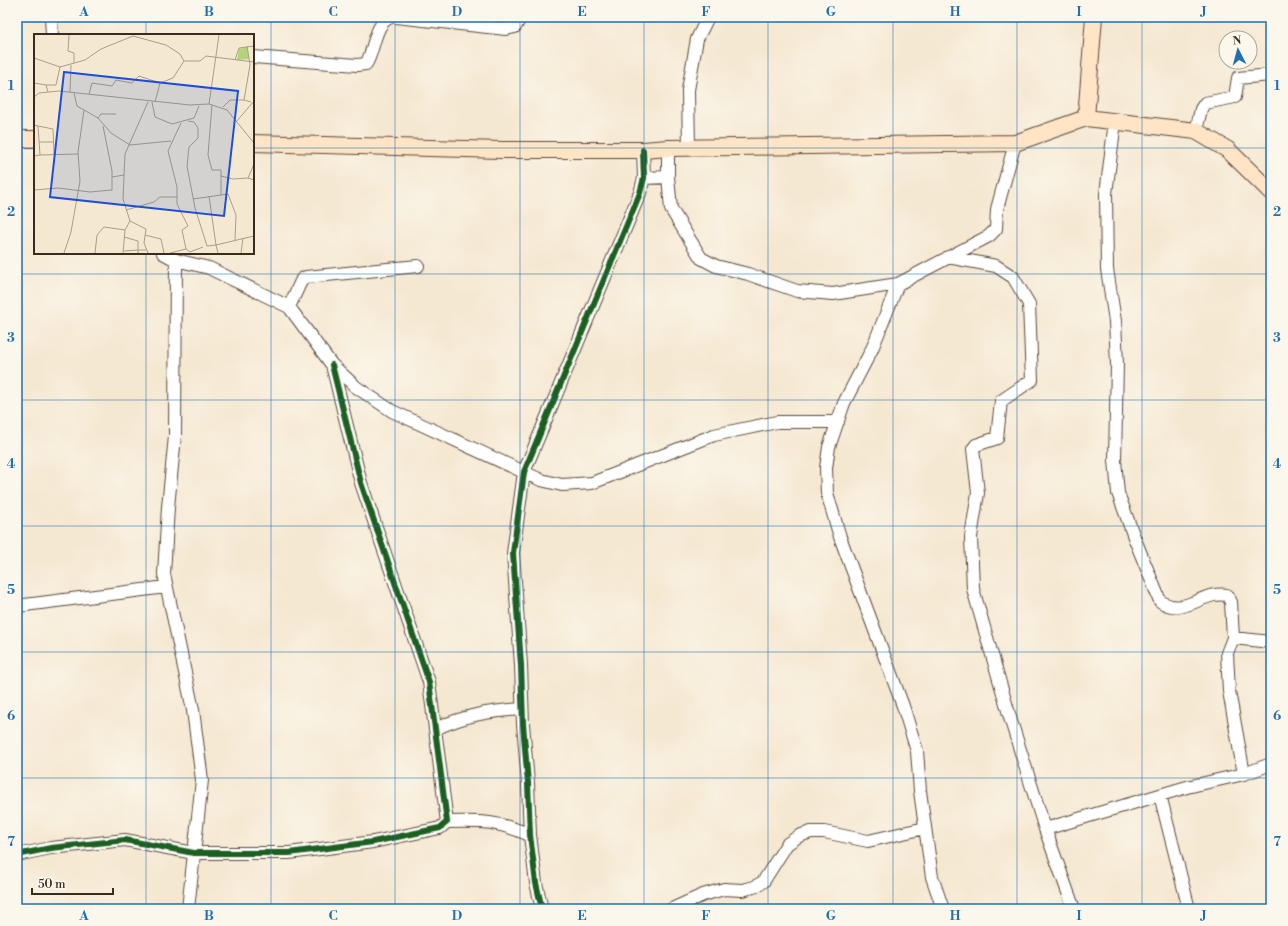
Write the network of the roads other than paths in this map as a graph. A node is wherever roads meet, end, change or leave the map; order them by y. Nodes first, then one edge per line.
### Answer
1 (51, 17) edge
2 (392, 17) edge
3 (396, 17) edge
4 (521, 17) edge
5 (708, 17) edge
6 (1094, 17) edge
7 (52, 34) edge
8 (254, 57) edge
9 (1271, 75) edge
10 (1086, 118) junction
11 (1115, 121) junction
12 (1196, 132) junction
13 (17, 139) edge
14 (34, 139) edge
15 (254, 143) edge
16 (1014, 143) junction
17 (668, 148) junction
18 (689, 149) junction
19 (643, 150) junction
20 (668, 177) junction
21 (644, 178) junction
22 (1271, 192) edge
23 (165, 254) edge
24 (948, 257) junction
25 (176, 260) junction
26 (418, 266) dead end
27 (898, 284) junction
28 (288, 307) junction
29 (332, 365) junction
30 (838, 422) junction
31 (524, 472) junction
32 (166, 586) junction
33 (17, 606) edge
34 (1233, 638) junction
35 (1271, 642) edge
36 (522, 709) junction
37 (435, 729) junction
38 (1271, 764) edge
39 (1244, 774) junction
40 (1160, 795) junction
41 (448, 822) junction
42 (925, 828) junction
43 (1045, 829) junction
44 (530, 835) junction
45 (194, 853) junction
46 (17, 855) edge
47 (188, 909) edge
48 (542, 909) edge
49 (672, 909) edge
50 (943, 909) edge
51 (1074, 909) edge
52 (1190, 909) edge

1 - 7 street
2 - 8 street
3 - 4 street
5 - 18 street
6 - 10 main road
9 - 12 street
10 - 11 main road
10 - 16 main road
11 - 12 main road
11 - 34 street
12 - 22 main road
13 - 14 main road
15 - 19 main road
16 - 18 main road
16 - 24 street
17 - 18 main road
17 - 19 main road
17 - 20 street
19 - 21 street
20 - 21 street
20 - 27 street
21 - 31 street
23 - 25 street
24 - 27 street
24 - 43 street
25 - 28 street
25 - 32 street
26 - 28 street
27 - 30 street
28 - 29 street
29 - 31 street
29 - 37 street
30 - 31 street
30 - 42 street
31 - 36 street
32 - 33 street
32 - 45 street
34 - 35 street
34 - 39 street
36 - 37 street
36 - 44 street
37 - 41 street
38 - 39 street
39 - 40 street
40 - 43 street
40 - 52 street
41 - 44 street
41 - 45 street
42 - 49 street
42 - 50 street
43 - 51 street
44 - 48 street
45 - 46 street
45 - 47 street

